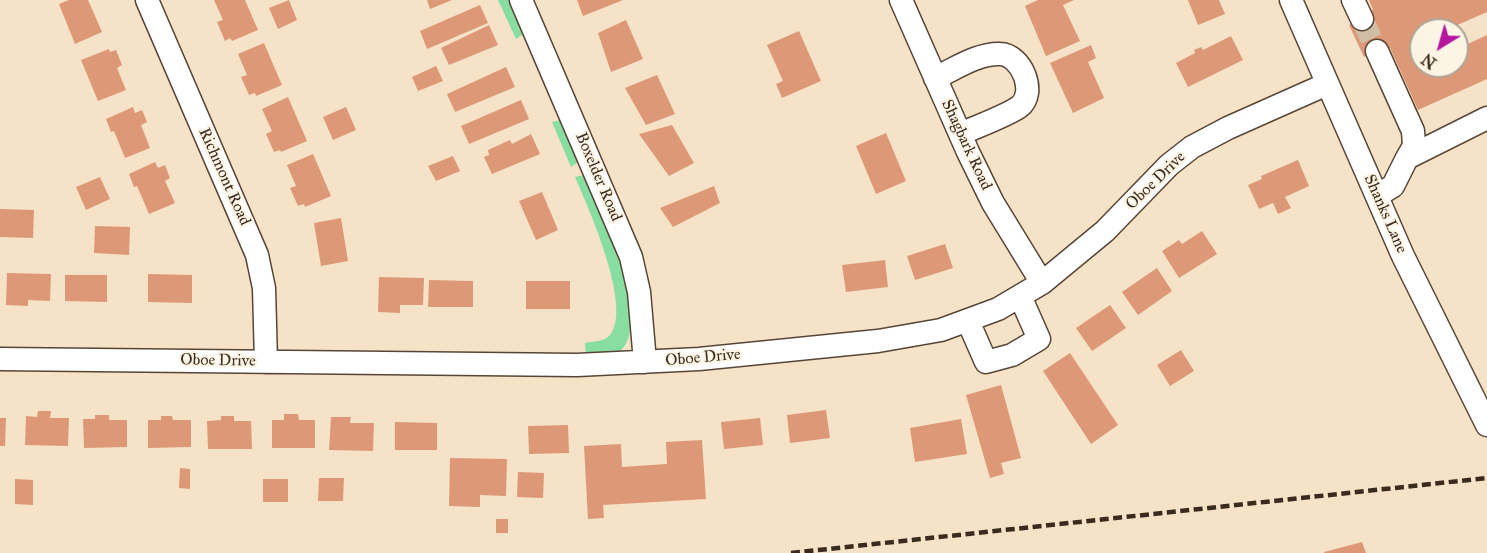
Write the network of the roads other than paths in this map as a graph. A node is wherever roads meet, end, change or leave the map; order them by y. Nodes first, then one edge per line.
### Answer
1 (147, 0) edge
2 (521, 0) edge
3 (902, 0) edge
4 (1290, 0) edge
5 (1377, 51) tunnel mouth
6 (935, 78) junction
7 (1328, 84) junction
8 (1487, 118) edge
9 (960, 134) junction
10 (1407, 158) junction
11 (1378, 195) junction
12 (1042, 283) junction
13 (1020, 296) junction
14 (968, 321) junction
15 (0, 359) edge
16 (266, 362) junction
17 (645, 362) junction
18 (1487, 426) edge

1 - 16 street, Richmont Road
2 - 17 street, Boxelder Road
3 - 6 street, Shagbark Road
4 - 7 street, Shanks Lane
5 - 10 street
6 - 9 street, Shagbark Road
6 - 9 street
7 - 11 street, Shanks Lane
7 - 12 street, Oboe Drive
8 - 10 street
9 - 12 street, Shagbark Road
10 - 11 street
11 - 18 street, Shanks Lane
12 - 13 street, Oboe Drive
13 - 14 street, Oboe Drive
13 - 14 street
14 - 17 street, Oboe Drive
15 - 16 street, Oboe Drive
16 - 17 street, Oboe Drive

